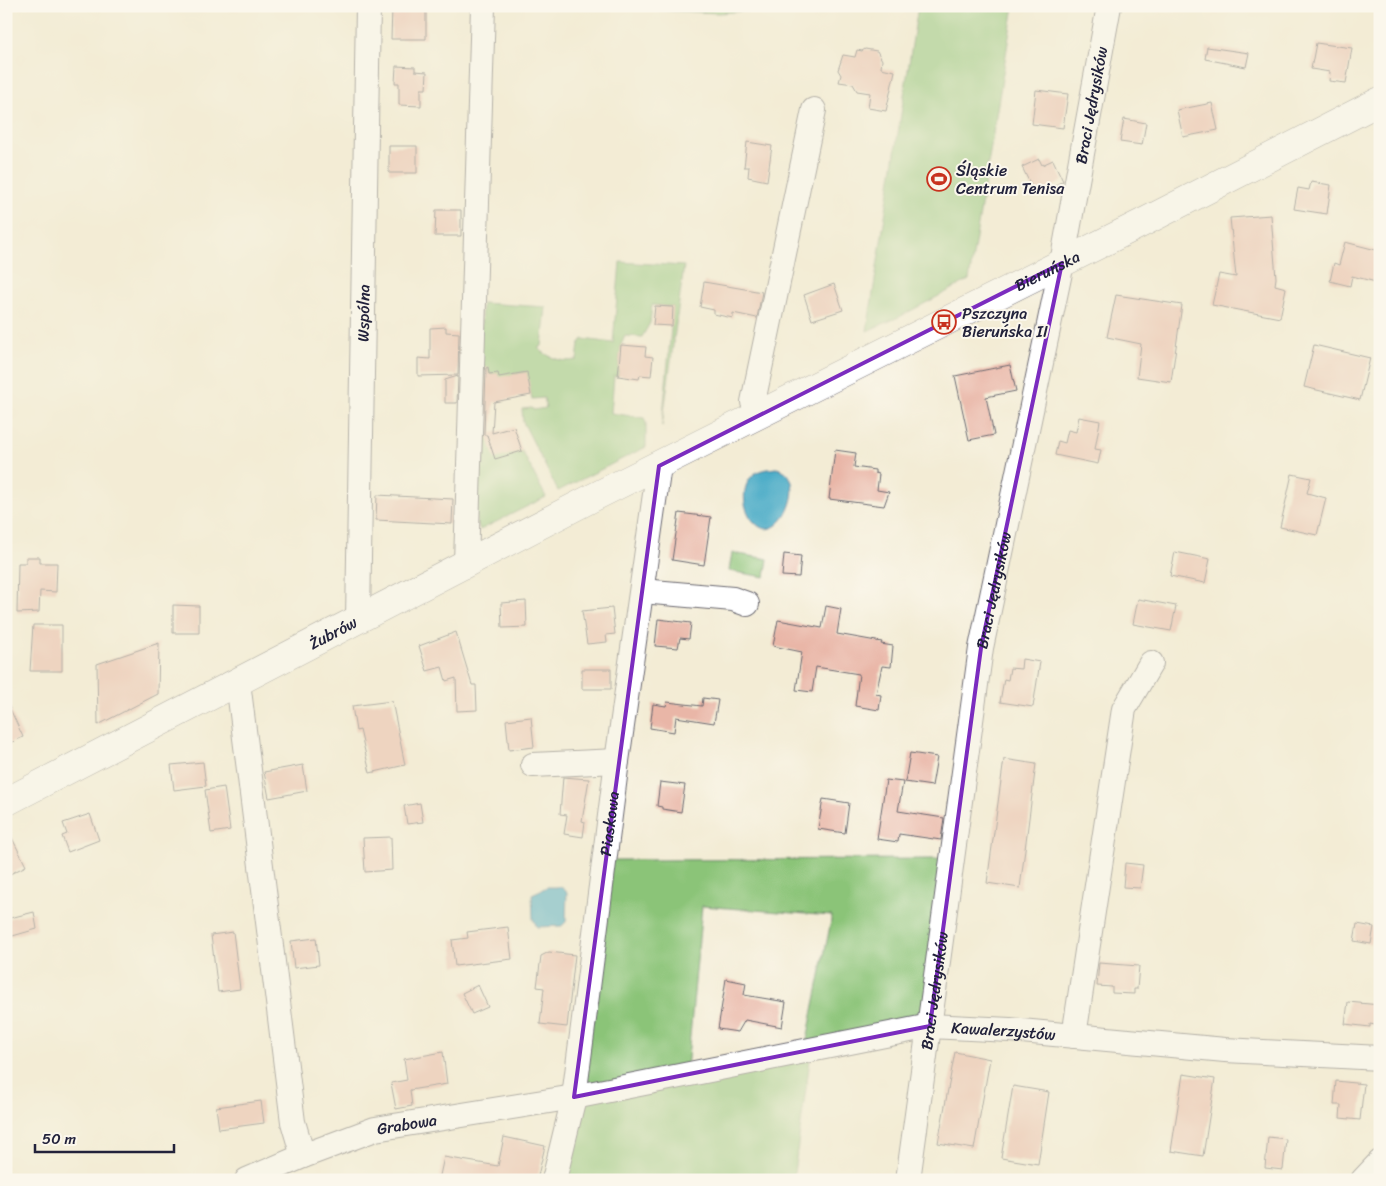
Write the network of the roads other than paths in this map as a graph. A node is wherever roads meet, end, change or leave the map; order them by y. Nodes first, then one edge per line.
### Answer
1 (368, 6) edge
2 (483, 6) edge
3 (1110, 6) edge
4 (1380, 101) edge
5 (814, 110) dead end
6 (1062, 263) junction
7 (753, 402) dead end
8 (659, 466) junction
9 (466, 563) junction
10 (642, 592) junction
11 (747, 604) dead end
12 (358, 619) junction
13 (1151, 663) dead end
14 (238, 682) junction
15 (617, 760) junction
16 (533, 764) dead end
17 (6, 802) edge
18 (930, 1026) junction
19 (1074, 1036) junction
20 (1380, 1058) edge
21 (574, 1096) junction
22 (302, 1156) junction
23 (1380, 1162) edge
24 (247, 1180) edge
25 (554, 1180) edge
26 (908, 1180) edge
27 (1363, 1180) edge

1 - 12 street, Wspólna
2 - 9 street
3 - 6 street, Braci Jędrysików
4 - 6 main road, Bieruńska
5 - 7 street
6 - 8 main road, Bieruńska
6 - 18 street, Braci Jędrysików
8 - 9 main road, Żubrów
8 - 10 street, Piaskowa
9 - 12 main road, Żubrów
10 - 11 street
10 - 15 street, Piaskowa
12 - 14 main road, Żubrów
13 - 19 street
14 - 17 main road, Żubrów
14 - 22 street
15 - 16 street
15 - 21 street, Piaskowa
18 - 19 street, Kawalerzystów
18 - 21 street, Kawalerzystów
18 - 26 street, Braci Jędrysików
19 - 20 street, Kawalerzystów
21 - 22 street, Grabowa
21 - 25 street, Piaskowa
22 - 24 street, Grabowa
23 - 27 street

